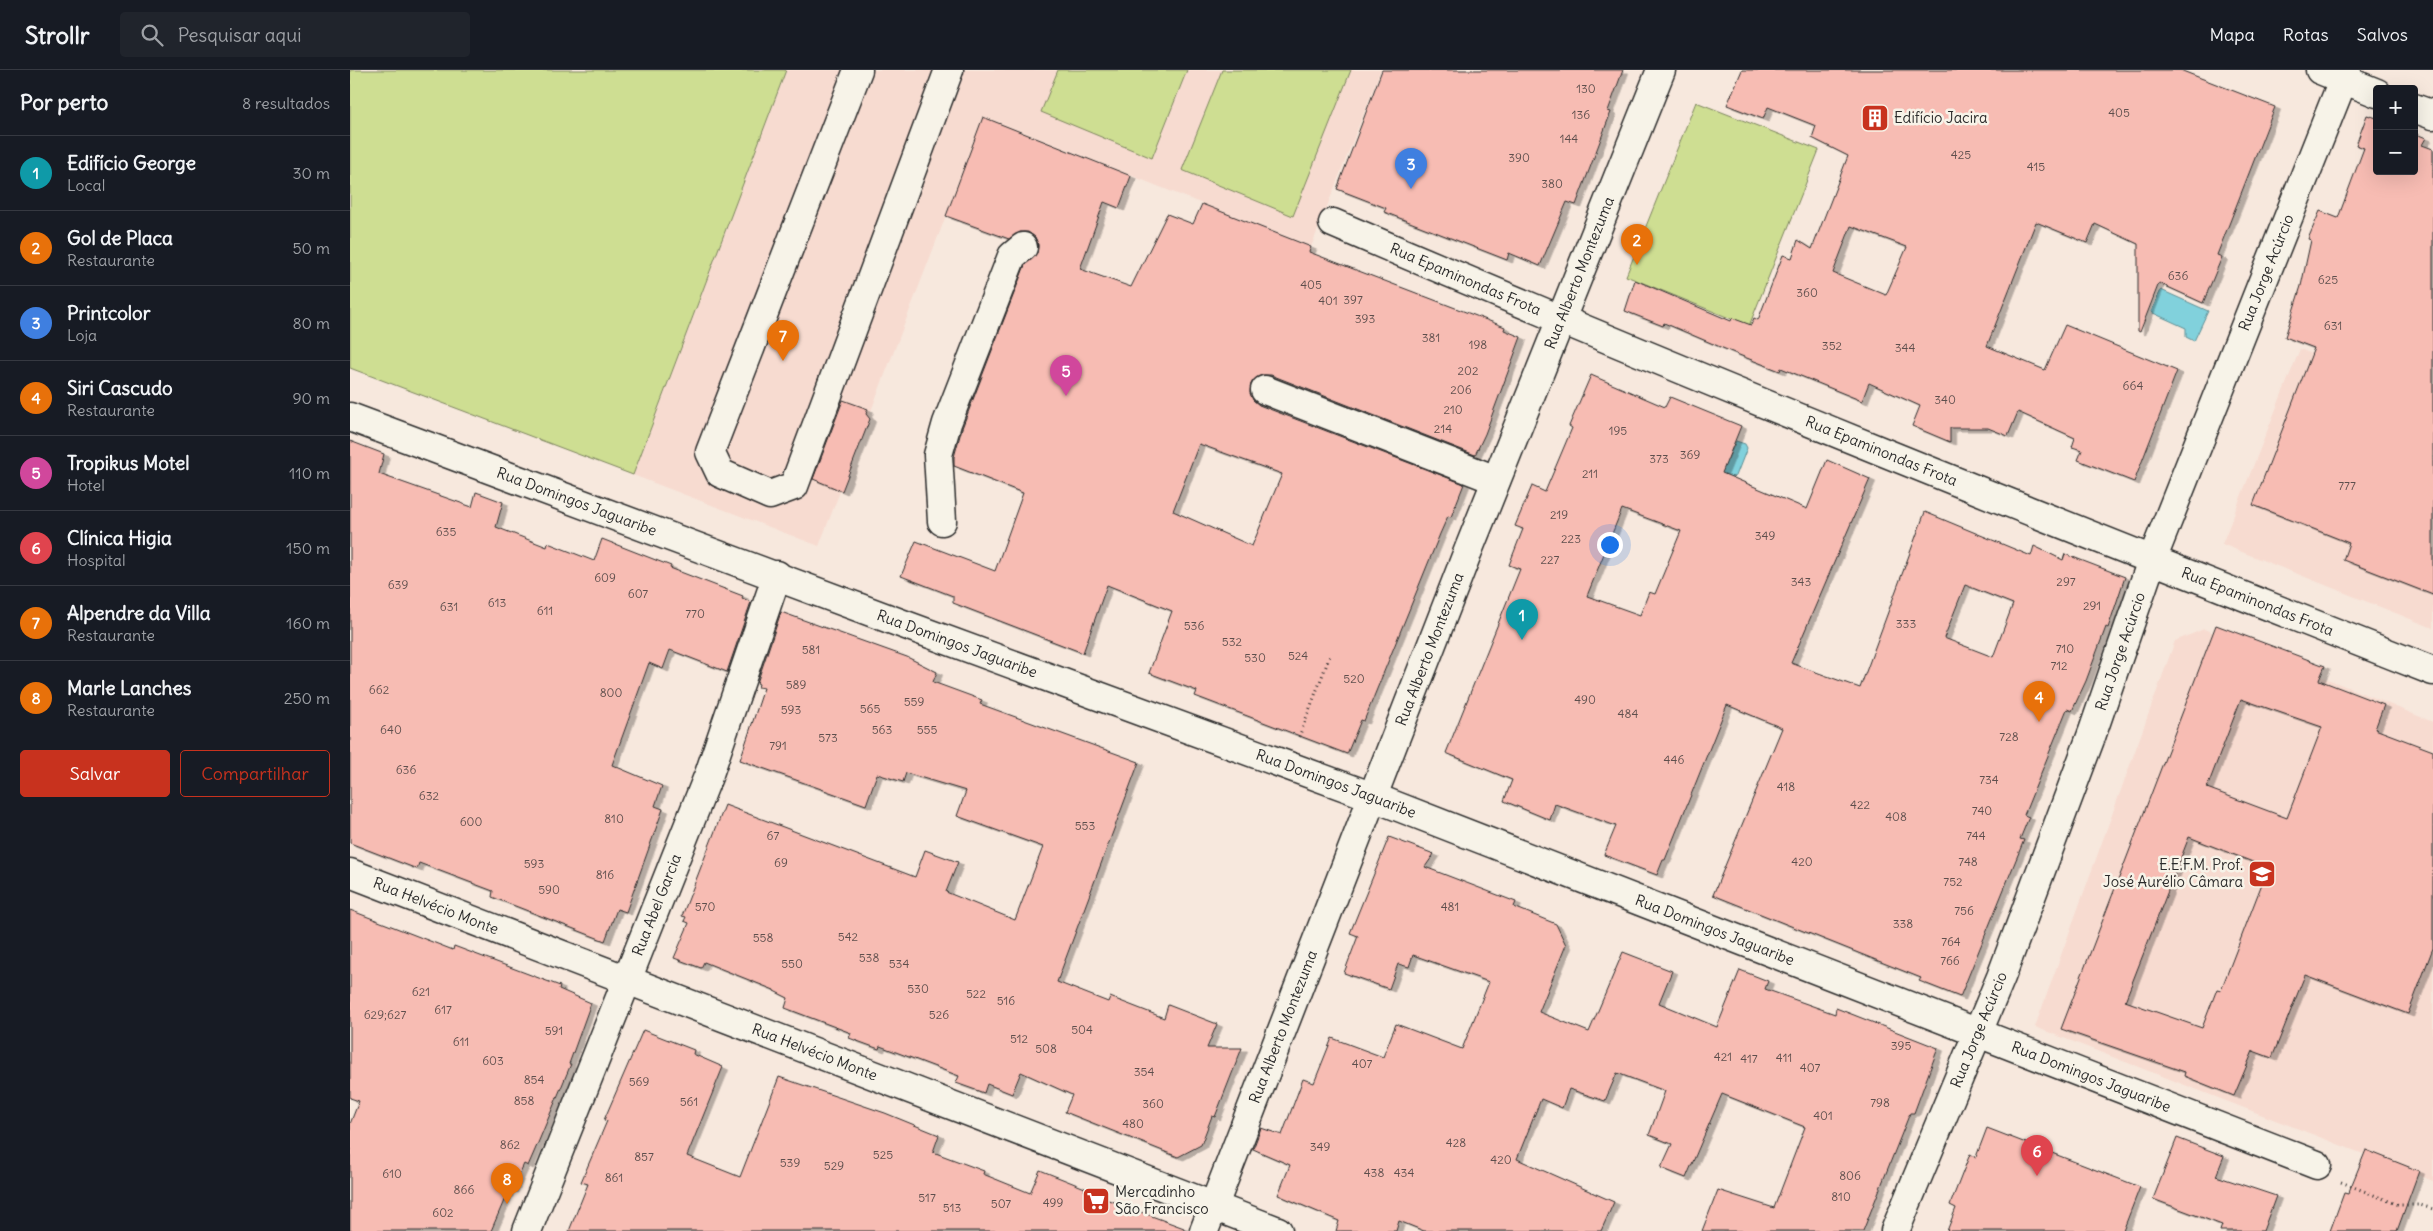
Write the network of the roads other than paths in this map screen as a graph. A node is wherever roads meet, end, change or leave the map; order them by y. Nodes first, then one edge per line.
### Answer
1 (858, 70) edge
2 (949, 70) edge
3 (1661, 70) edge
4 (2337, 73) edge
5 (2373, 91) edge
6 (2418, 109) edge
7 (2433, 115) edge
8 (1333, 223) dead end
9 (1023, 247) dead end
10 (1558, 320) junction
11 (1265, 390) dead end
12 (350, 416) edge
13 (1496, 480) junction
14 (942, 521) dead end
15 (2152, 560) junction
16 (777, 575) junction
17 (2433, 671) edge
18 (1373, 797) junction
19 (350, 873) edge
20 (628, 979) junction
21 (1977, 1034) junction
22 (2317, 1165) road end
23 (1214, 1206) junction
24 (527, 1231) edge
25 (1204, 1231) edge
26 (1278, 1231) edge
27 (1895, 1231) edge

1 - 2 street
3 - 10 street, Rua Alberto Montezuma
4 - 5 street
4 - 15 street, Rua Jorge Acúrcio
6 - 7 street
8 - 10 street, Rua Epaminondas Frota
9 - 14 street
10 - 13 street, Rua Alberto Montezuma
10 - 15 street, Rua Epaminondas Frota
11 - 13 street
12 - 16 street, Rua Domingos Jaguaribe
13 - 18 street, Rua Alberto Montezuma
15 - 17 street, Rua Epaminondas Frota
15 - 21 street, Rua Jorge Acúrcio
16 - 18 street, Rua Domingos Jaguaribe
16 - 20 street, Rua Abel Garcia
18 - 21 street, Rua Domingos Jaguaribe
18 - 23 street, Rua Alberto Montezuma
19 - 20 street, Rua Helvécio Monte
20 - 23 street, Rua Helvécio Monte
20 - 24 street, Rua Abel Garcia
21 - 22 street, Rua Domingos Jaguaribe
21 - 27 street, Rua Jorge Acúrcio
23 - 25 street, Rua Alberto Montezuma
23 - 26 street, Rua Helvécio Monte

